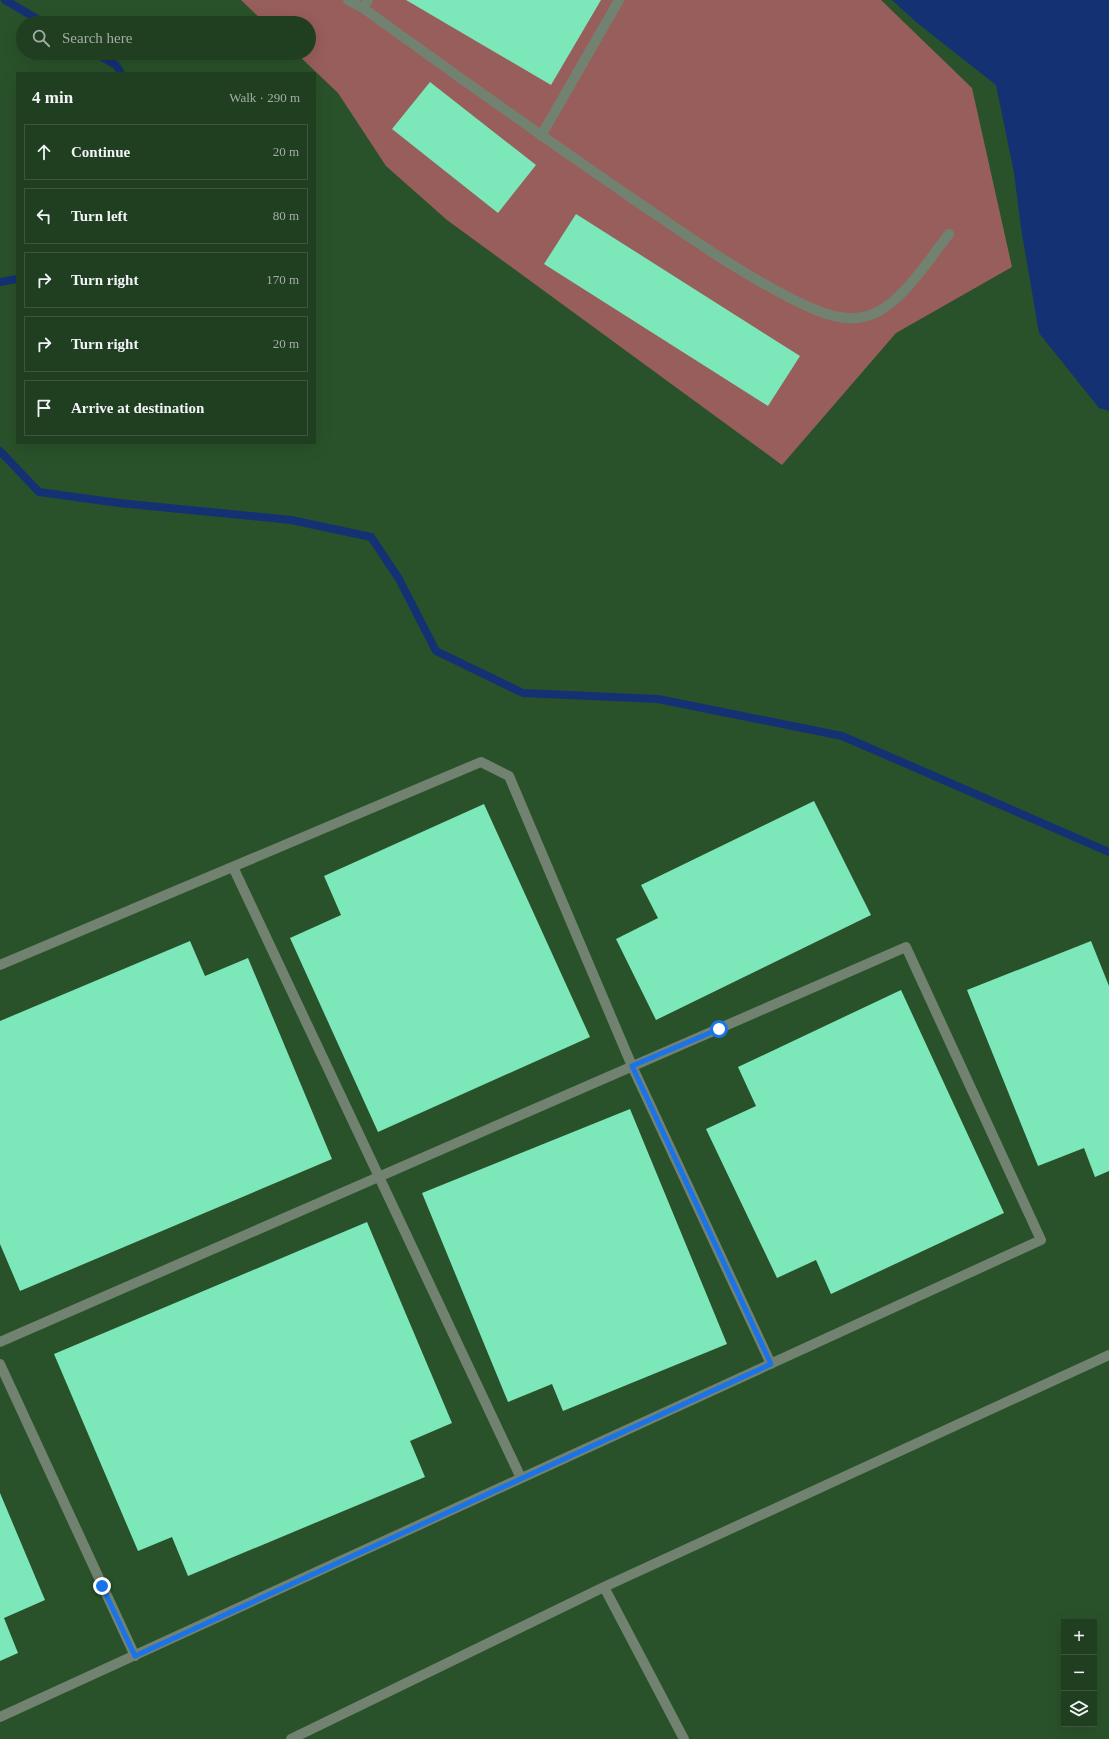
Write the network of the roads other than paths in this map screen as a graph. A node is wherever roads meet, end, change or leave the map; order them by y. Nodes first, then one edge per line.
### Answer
1 (348, 0) edge
2 (619, 0) edge
3 (365, 4) edge
4 (541, 136) junction
5 (949, 234) dead end
6 (233, 867) junction
7 (0, 965) edge
8 (632, 1066) junction
9 (379, 1177) junction
10 (0, 1342) edge
11 (1109, 1355) edge
12 (0, 1364) edge
13 (771, 1364) junction
14 (521, 1478) junction
15 (604, 1587) junction
16 (135, 1656) junction
17 (0, 1717) edge
18 (291, 1739) edge
19 (684, 1739) edge

1 - 3 street
2 - 4 street
3 - 4 street
4 - 5 street
6 - 7 street
6 - 8 street
6 - 9 street
8 - 9 street
8 - 13 street
8 - 13 street
9 - 10 street
9 - 14 street
11 - 15 street
12 - 16 street
13 - 14 street
14 - 16 street
15 - 18 street
15 - 19 street
16 - 17 street

